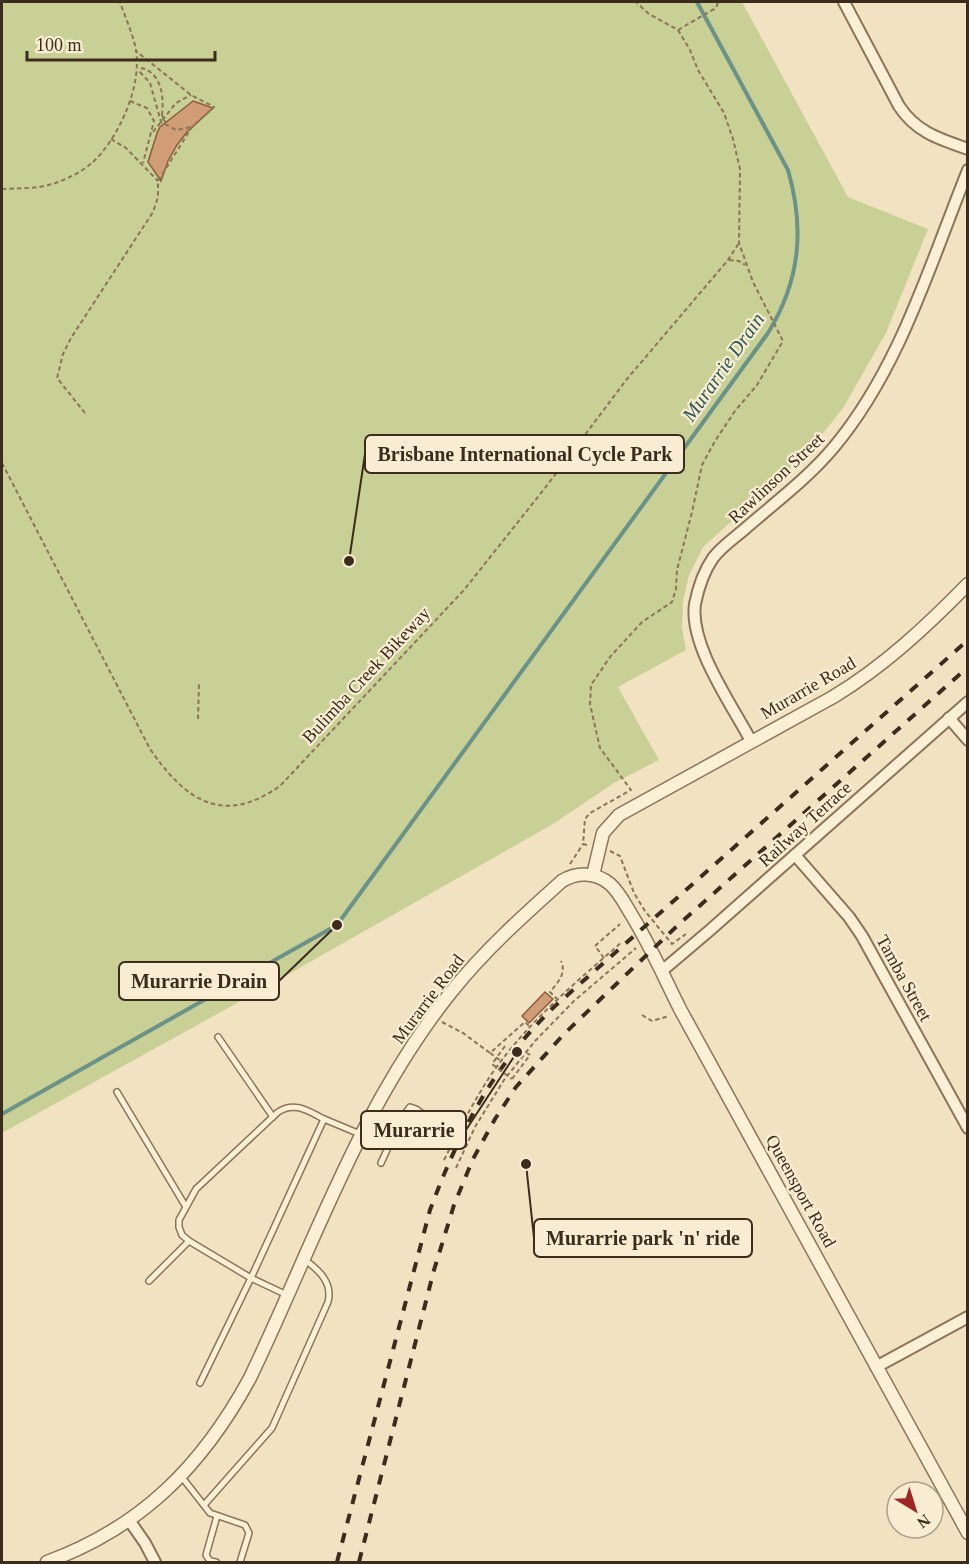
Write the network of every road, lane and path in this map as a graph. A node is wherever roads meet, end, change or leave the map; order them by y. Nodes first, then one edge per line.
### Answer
1 (120, 2) edge
2 (636, 2) edge
3 (718, 2) edge
4 (844, 2) edge
5 (678, 30) junction
6 (136, 51) junction
7 (191, 95) junction
8 (130, 100) junction
9 (161, 122) junction
10 (166, 123) dead end
11 (192, 127) junction
12 (152, 133) junction
13 (111, 139) junction
14 (968, 148) edge
15 (143, 163) junction
16 (968, 170) edge
17 (158, 181) junction
18 (2, 189) edge
19 (739, 243) junction
20 (728, 260) junction
21 (745, 265) junction
22 (85, 413) dead end
23 (2, 463) edge
24 (968, 584) edge
25 (199, 683) dead end
26 (968, 702) edge
27 (949, 718) junction
28 (198, 719) dead end
29 (968, 740) edge
30 (751, 741) junction
31 (583, 844) junction
32 (587, 845) dead end
33 (610, 851) dead end
34 (795, 855) junction
35 (593, 875) junction
36 (567, 878) junction
37 (620, 924) dead end
38 (687, 933) dead end
39 (622, 942) dead end
40 (637, 948) dead end
41 (604, 958) junction
42 (561, 962) dead end
43 (663, 970) junction
44 (558, 1000) junction
45 (642, 1015) dead end
46 (669, 1016) dead end
47 (447, 1025) dead end
48 (530, 1027) junction
49 (218, 1037) dead end
50 (511, 1050) junction
51 (526, 1052) junction
52 (490, 1053) junction
53 (501, 1061) junction
54 (117, 1092) dead end
55 (273, 1117) junction
56 (324, 1119) junction
57 (432, 1121) dead end
58 (968, 1128) edge
59 (362, 1135) junction
60 (444, 1160) dead end
61 (381, 1163) dead end
62 (456, 1168) dead end
63 (186, 1207) junction
64 (189, 1241) junction
65 (304, 1259) junction
66 (251, 1278) junction
67 (149, 1281) dead end
68 (287, 1296) junction
69 (968, 1317) edge
70 (876, 1367) junction
71 (200, 1383) dead end
72 (180, 1476) junction
73 (204, 1505) junction
74 (217, 1516) junction
75 (129, 1520) junction
76 (968, 1533) edge
77 (47, 1563) edge
78 (155, 1563) edge
79 (216, 1563) edge
80 (240, 1563) edge

1 - 6 path
2 - 5 path
3 - 5 path
4 - 14 street
5 - 19 path
6 - 7 path
6 - 8 path
7 - 9 path
7 - 11 path
8 - 12 path
8 - 13 path
9 - 10 path, bridge
9 - 11 path
9 - 12 path
11 - 17 path
12 - 15 path
13 - 15 path
13 - 18 path
15 - 17 path
16 - 30 street, Rawlinson Street
17 - 22 path
19 - 20 path, Bulimba Creek Bikeway
19 - 21 path
20 - 21 path
20 - 23 path, Bulimba Creek Bikeway
21 - 31 path
24 - 30 street, Murarrie Road
25 - 28 path
26 - 27 street, Railway Terrace
27 - 29 street
27 - 34 street, Railway Terrace
30 - 35 street, Murarrie Road
31 - 32 path
31 - 36 path
33 - 38 path
34 - 43 street, Railway Terrace
34 - 58 street, Tamba Street
35 - 36 street
35 - 43 street, Queensport Road
36 - 59 street, Murarrie Road
37 - 41 path
39 - 41 path
40 - 51 path
41 - 44 path
42 - 44 path
43 - 70 street, Queensport Road
44 - 48 path
45 - 46 path
47 - 52 path
48 - 50 path
48 - 52 path
49 - 55 lane
50 - 51 path, bridge
50 - 53 path
51 - 62 path
52 - 53 path
53 - 60 path
54 - 63 lane
55 - 56 lane
55 - 63 lane
56 - 59 lane
56 - 66 lane
57 - 61 lane
59 - 65 street, Murarrie Road
63 - 64 lane
64 - 66 lane
64 - 67 lane
65 - 68 street, Murarrie Road
65 - 73 lane
66 - 68 lane
66 - 71 lane
68 - 72 street, Murarrie Road
69 - 70 street
70 - 76 street, Queensport Road
72 - 73 lane
72 - 75 street, Murarrie Road
73 - 74 lane
74 - 79 lane
74 - 80 lane
75 - 77 street, Murarrie Road
75 - 78 street

